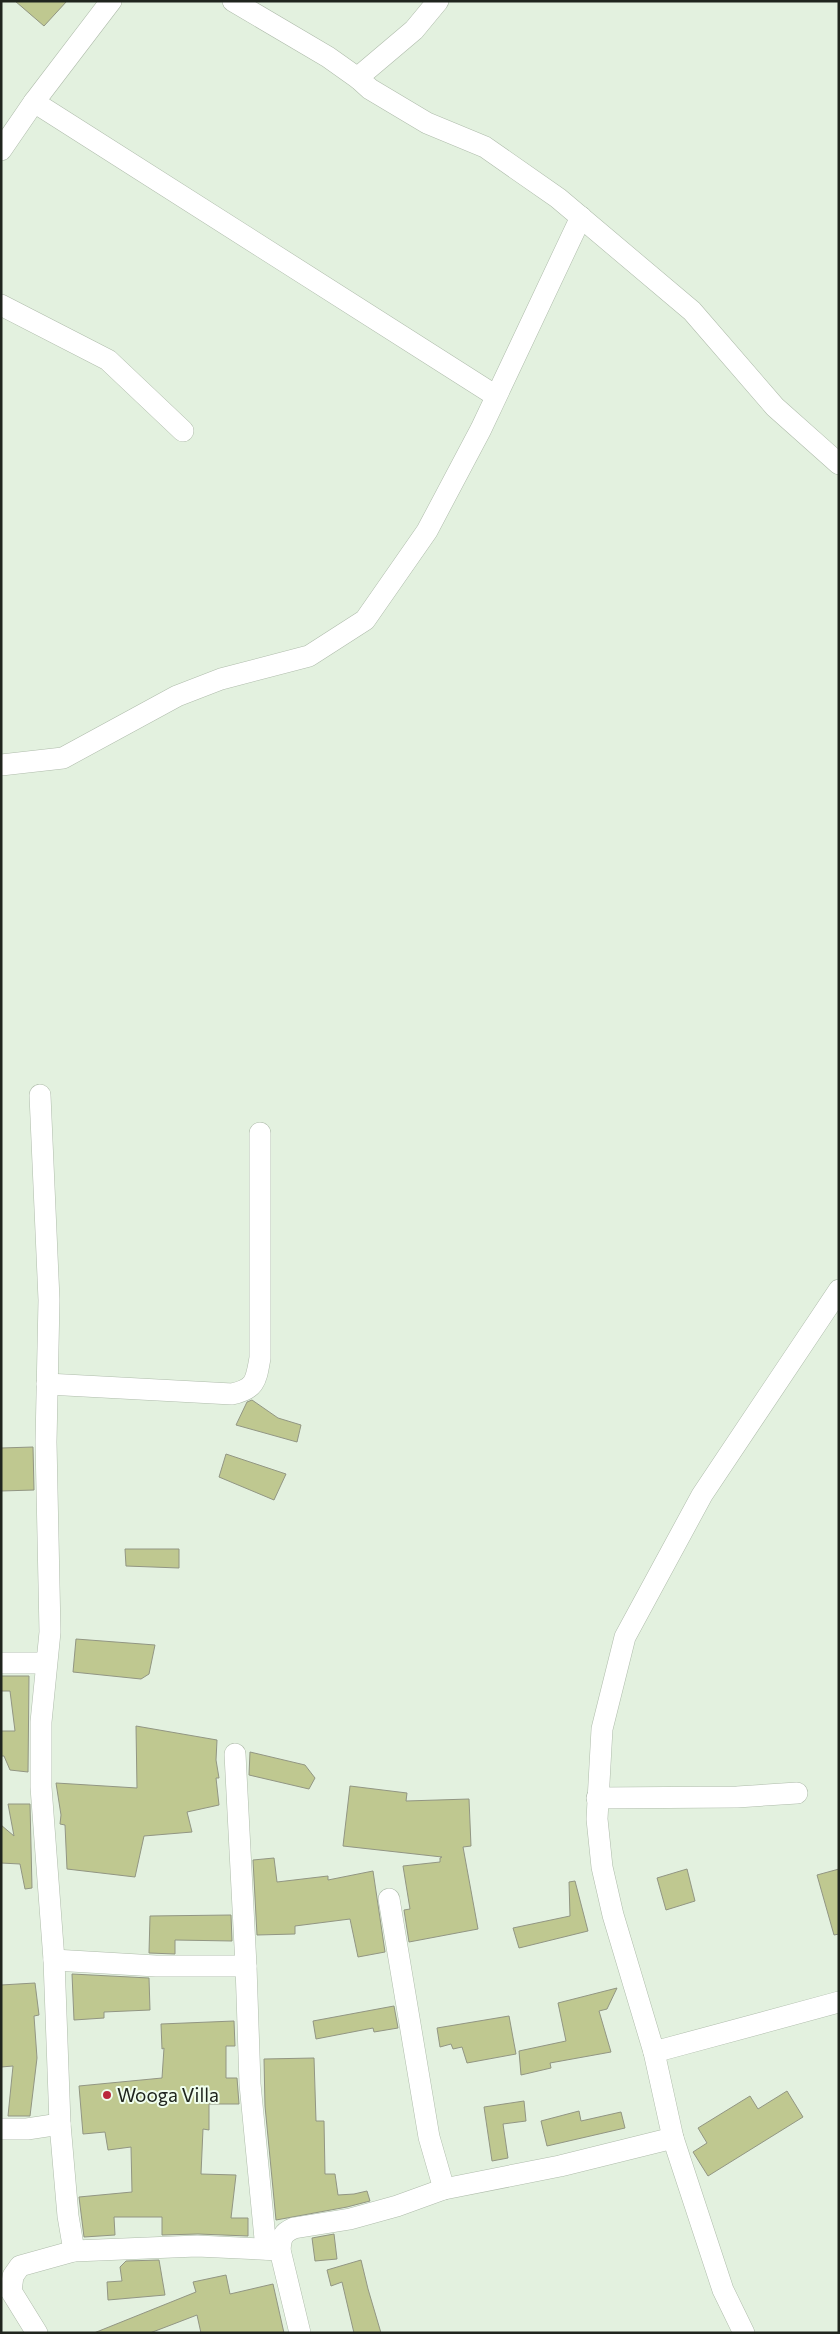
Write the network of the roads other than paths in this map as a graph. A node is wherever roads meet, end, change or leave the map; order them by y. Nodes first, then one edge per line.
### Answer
1 (111, 1) edge
2 (233, 1) edge
3 (438, 1) edge
4 (359, 79) junction
5 (34, 102) junction
6 (1, 150) edge
7 (582, 217) junction
8 (1, 305) edge
9 (496, 396) junction
10 (183, 431) dead end
11 (839, 464) edge
12 (1, 765) edge
13 (40, 1095) dead end
14 (260, 1132) dead end
15 (839, 1290) edge
16 (47, 1384) junction
17 (1, 1663) edge
18 (46, 1663) junction
19 (234, 1754) dead end
20 (797, 1793) dead end
21 (597, 1798) junction
22 (389, 1899) dead end
23 (54, 1960) junction
24 (246, 1966) junction
25 (839, 2002) edge
26 (654, 2052) junction
27 (60, 2124) junction
28 (1, 2129) edge
29 (673, 2138) junction
30 (444, 2189) junction
31 (273, 2250) junction
32 (74, 2251) junction
33 (37, 2333) edge
34 (300, 2333) edge
35 (744, 2333) edge

1 - 5 street
2 - 4 street
3 - 4 street
4 - 7 street
5 - 6 street
5 - 9 street
7 - 9 street
7 - 11 street
8 - 10 street
9 - 12 street
13 - 16 street
14 - 16 street
15 - 21 street
16 - 18 street
17 - 18 street
18 - 23 street
19 - 24 street
20 - 21 street
21 - 26 street
22 - 30 street
23 - 24 street
23 - 27 street
24 - 31 street
25 - 26 street
26 - 29 street
27 - 28 street
27 - 32 street
29 - 30 street
29 - 35 street
30 - 31 street
31 - 32 street
31 - 34 street
32 - 33 street

